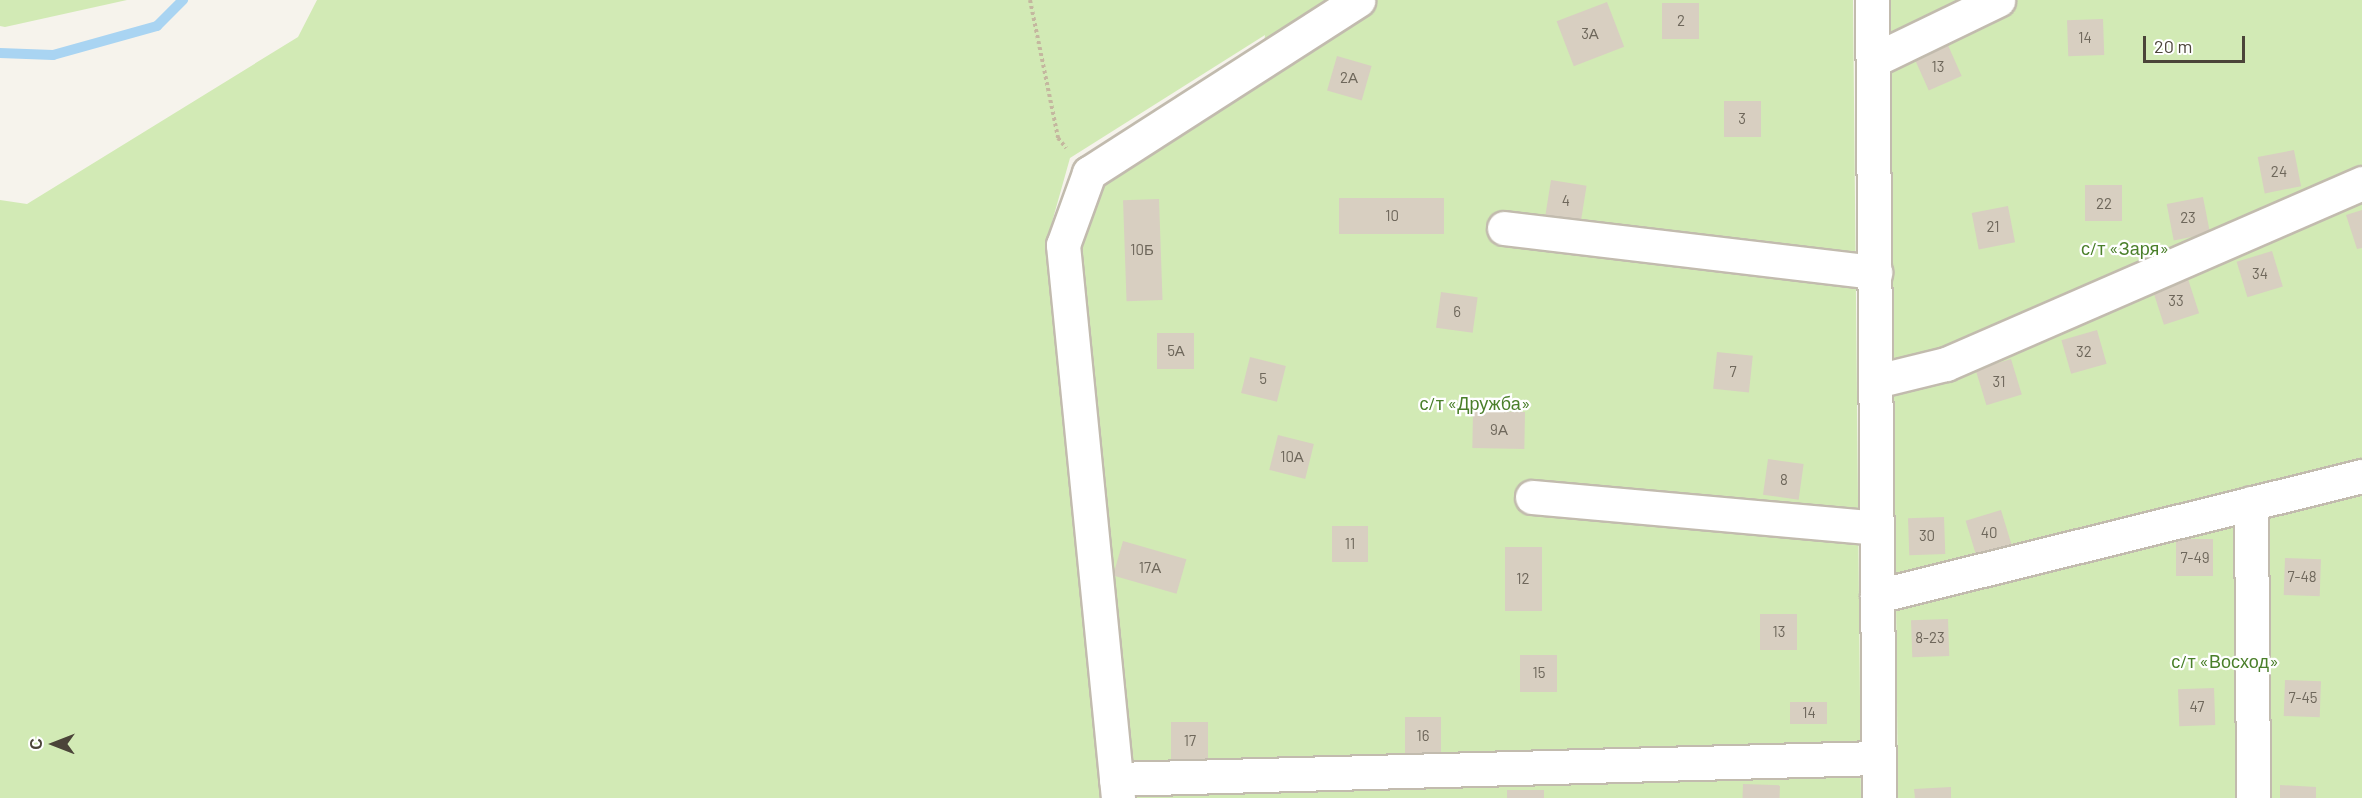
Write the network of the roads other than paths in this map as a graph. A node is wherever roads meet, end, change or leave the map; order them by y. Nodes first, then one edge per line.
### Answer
1 (1358, 0) edge
2 (1872, 0) edge
3 (1998, 0) edge
4 (1874, 60) junction
5 (2362, 183) edge
6 (1504, 228) dead end
7 (1875, 272) junction
8 (1876, 381) junction
9 (2362, 476) edge
10 (1532, 498) dead end
11 (2251, 503) junction
12 (1878, 528) junction
13 (1878, 596) junction
14 (1879, 758) junction
15 (1117, 789) edge
16 (1880, 798) edge
17 (2253, 798) edge

1 - 15 street
2 - 4 street
3 - 4 street
4 - 7 street
5 - 8 street
6 - 7 street
7 - 8 street
8 - 12 street
9 - 11 street
10 - 12 street
11 - 13 street
11 - 17 street
12 - 13 street
13 - 14 street
14 - 15 street
14 - 16 street

